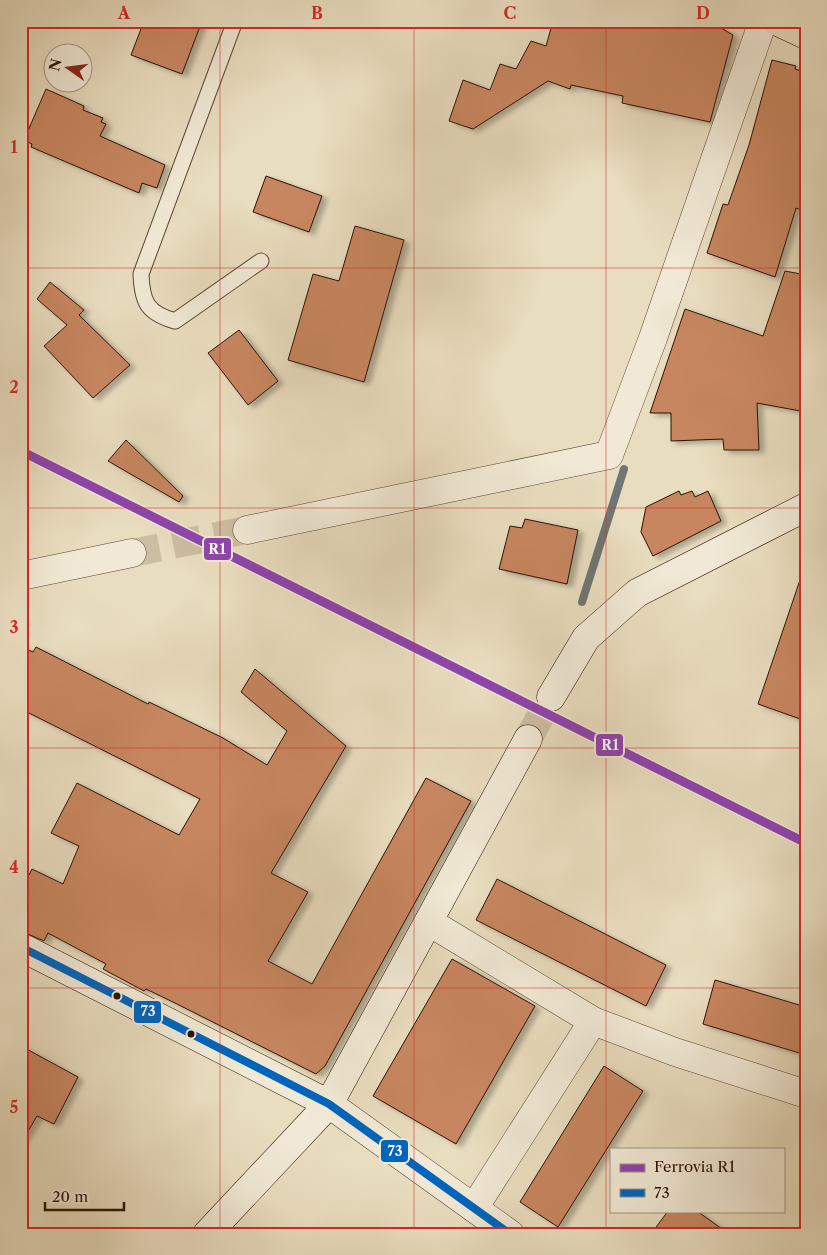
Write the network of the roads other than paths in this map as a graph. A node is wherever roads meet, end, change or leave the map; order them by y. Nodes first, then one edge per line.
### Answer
1 (235, 21) edge
2 (763, 21) edge
3 (776, 21) edge
4 (806, 35) edge
5 (261, 261) dead end
6 (806, 507) edge
7 (247, 530) tunnel mouth
8 (132, 553) tunnel mouth
9 (21, 576) edge
10 (551, 697) tunnel mouth
11 (528, 739) tunnel mouth
12 (429, 922) junction
13 (21, 947) edge
14 (593, 1021) junction
15 (806, 1094) edge
16 (328, 1104) junction
17 (474, 1208) junction
18 (207, 1234) edge
19 (510, 1234) edge

1 - 5 lane
2 - 7 street
3 - 4 main road
6 - 10 street
8 - 9 street
11 - 12 street
12 - 14 street
12 - 16 street
13 - 16 street
14 - 15 street
14 - 17 street
16 - 17 street
16 - 18 street
17 - 19 street

